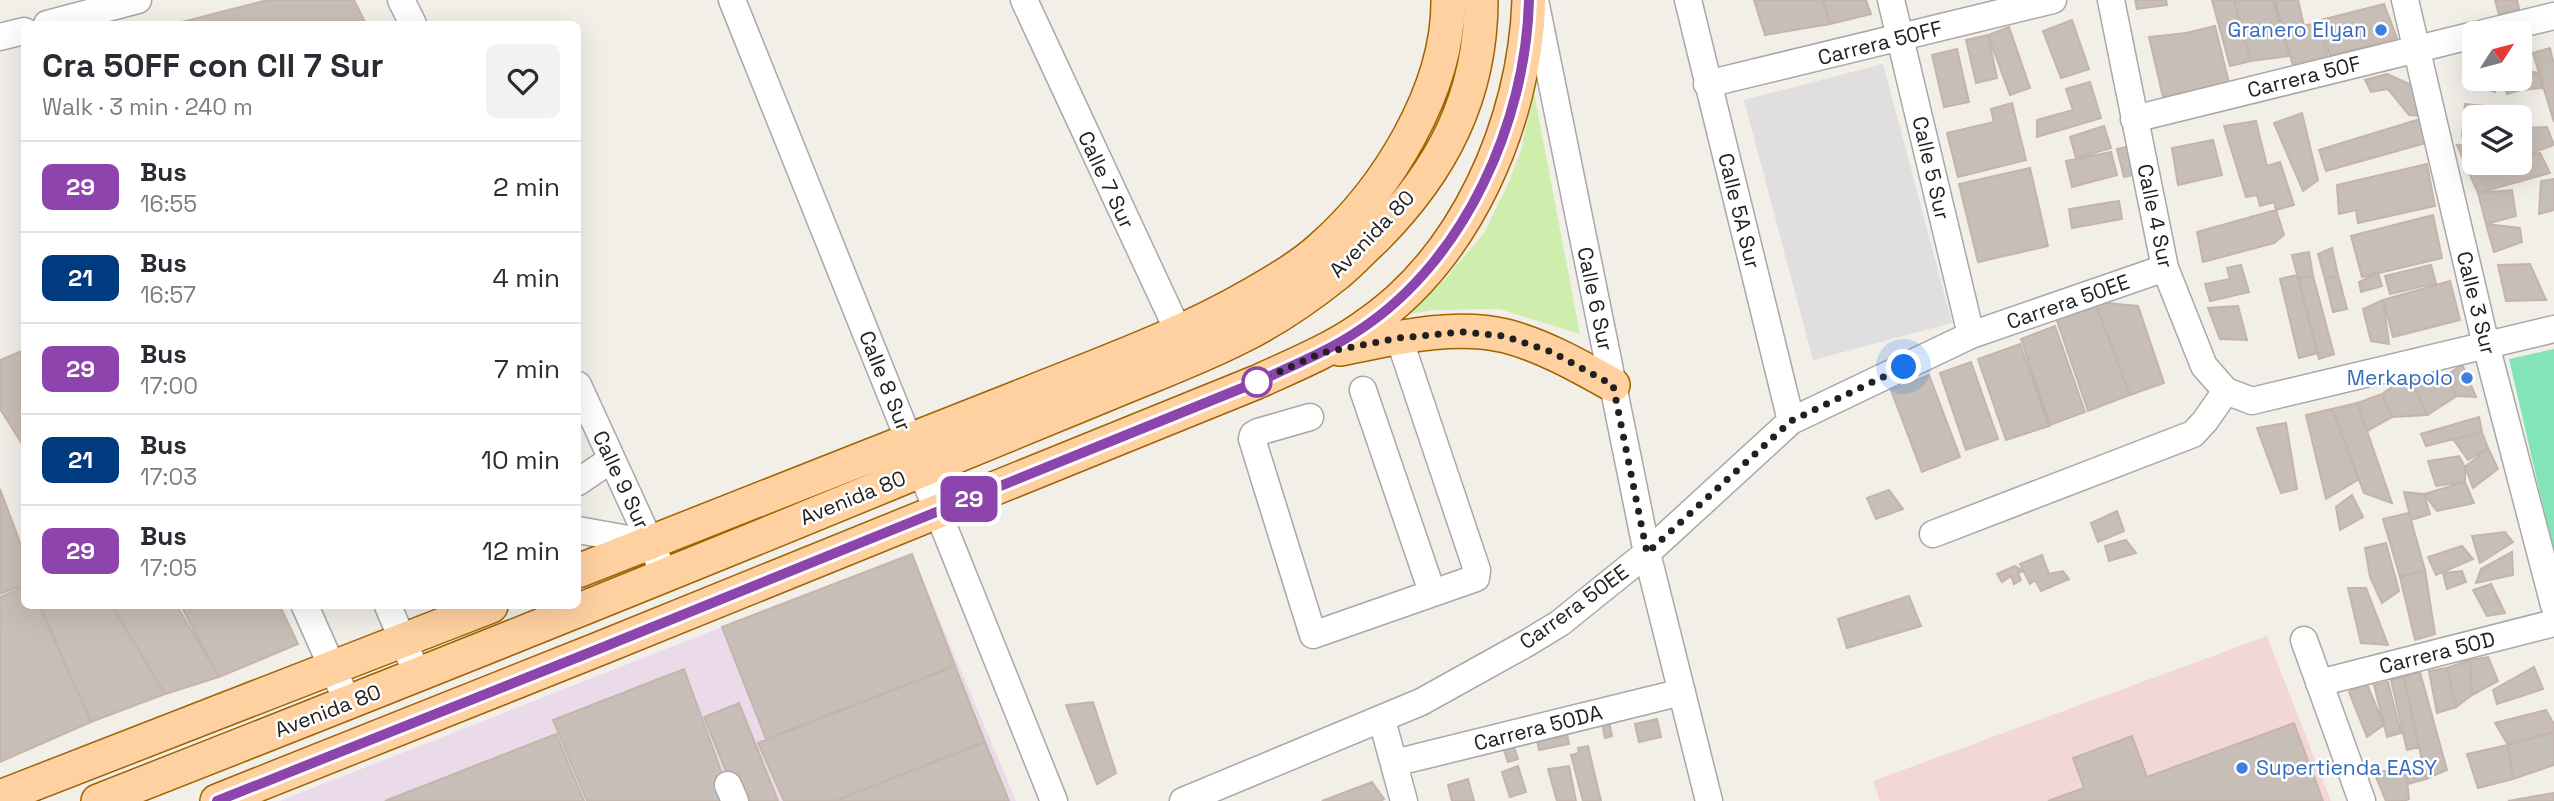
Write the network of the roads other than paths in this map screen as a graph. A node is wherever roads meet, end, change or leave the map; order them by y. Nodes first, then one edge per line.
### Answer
1 (401, 0) edge
2 (732, 0) edge
3 (1024, 0) edge
4 (1448, 0) edge
5 (1481, 0) edge
6 (1532, 0) edge
7 (1688, 0) edge
8 (1891, 0) edge
9 (2053, 0) edge
10 (2111, 0) edge
11 (2405, 0) edge
12 (135, 9) edge
13 (2554, 16) edge
14 (66, 21) edge
15 (412, 21) edge
16 (2532, 21) edge
17 (21, 32) edge
18 (0, 37) edge
19 (1900, 38) junction
20 (2462, 39) edge
21 (2415, 50) junction
22 (1707, 84) junction
23 (2134, 119) junction
24 (2165, 268) junction
25 (2554, 328) edge
26 (1971, 335) junction
27 (1399, 338) junction
28 (2486, 345) junction
29 (1185, 346) junction
30 (1321, 353) junction
31 (1613, 385) junction
32 (1363, 390) dead end
33 (2226, 391) junction
34 (581, 392) edge
35 (1310, 417) dead end
36 (1791, 421) junction
37 (909, 440) junction
38 (612, 460) junction
39 (921, 471) junction
40 (581, 480) edge
41 (937, 512) junction
42 (581, 531) edge
43 (1933, 534) dead end
44 (650, 543) junction
45 (1647, 553) junction
46 (581, 570) edge
47 (665, 575) junction
48 (1432, 592) junction
49 (2554, 605) edge
50 (305, 609) edge
51 (394, 609) edge
52 (481, 609) edge
53 (2554, 623) edge
54 (425, 625) edge
55 (2304, 640) dead end
56 (333, 668) junction
57 (418, 676) junction
58 (2319, 683) junction
59 (1682, 692) junction
60 (348, 703) junction
61 (1382, 720) junction
62 (1394, 763) junction
63 (0, 797) edge
64 (98, 801) edge
65 (217, 801) edge
66 (1054, 801) edge
67 (1183, 801) edge
68 (1404, 801) edge
69 (1709, 801) edge
70 (2362, 801) edge

1 - 15 street
2 - 37 street, Calle 8 Sur
3 - 29 street, Calle 7 Sur
4 - 29 main road, Avenida 80
5 - 29 main road, Avenida 80
6 - 30 main road, Avenida 80
6 - 31 street, Calle 6 Sur
7 - 22 street, Calle 5A Sur
8 - 19 street, Calle 5 Sur
9 - 19 street, Carrera 50FF
10 - 23 street, Calle 4 Sur
11 - 21 street, Calle 3 Sur
12 - 14 street
13 - 16 street
17 - 18 street
19 - 22 street, Carrera 50FF
19 - 26 street, Calle 5 Sur
20 - 21 street, Carrera 50F
21 - 23 street, Carrera 50F
21 - 28 street, Calle 3 Sur
22 - 36 street, Calle 5A Sur
23 - 24 street, Calle 4 Sur
24 - 26 street, Carrera 50EE
24 - 33 street, Calle 4 Sur
25 - 28 street
26 - 36 street, Carrera 50EE
27 - 30 main road
27 - 31 main road
27 - 48 street
28 - 33 street, Calle 4 Sur
28 - 49 street, Calle 3 Sur
29 - 37 main road, Avenida 80
29 - 39 main road, Avenida 80
30 - 41 main road, Avenida 80
31 - 45 street, Calle 6 Sur
32 - 48 street
33 - 43 street
34 - 38 street, Calle 9 Sur
35 - 48 street
36 - 45 street, Carrera 50EE
37 - 39 street, Calle 8 Sur
37 - 44 main road, Avenida 80
38 - 40 street
38 - 44 street, Calle 9 Sur
39 - 41 street, Calle 8 Sur
39 - 47 main road, Avenida 80
41 - 65 main road, Avenida 80
41 - 66 street, Calle 8 Sur
42 - 44 street
44 - 46 main road, Avenida 80
44 - 47 street, Calle 9 Sur
45 - 59 street, Calle 6 Sur
45 - 61 street, Carrera 50EE
47 - 57 main road, Avenida 80
50 - 56 street
51 - 54 street
52 - 54 main road, Avenida 80
53 - 58 street, Carrera 50D
54 - 56 main road, Avenida 80
54 - 57 street
55 - 58 street
56 - 60 street
56 - 63 main road, Avenida 80
57 - 60 main road, Avenida 80
58 - 70 street
59 - 62 street, Carrera 50DA
59 - 69 street, Calle 6 Sur
60 - 64 main road, Avenida 80
61 - 62 street
61 - 67 street, Carrera 50EE
62 - 68 street

